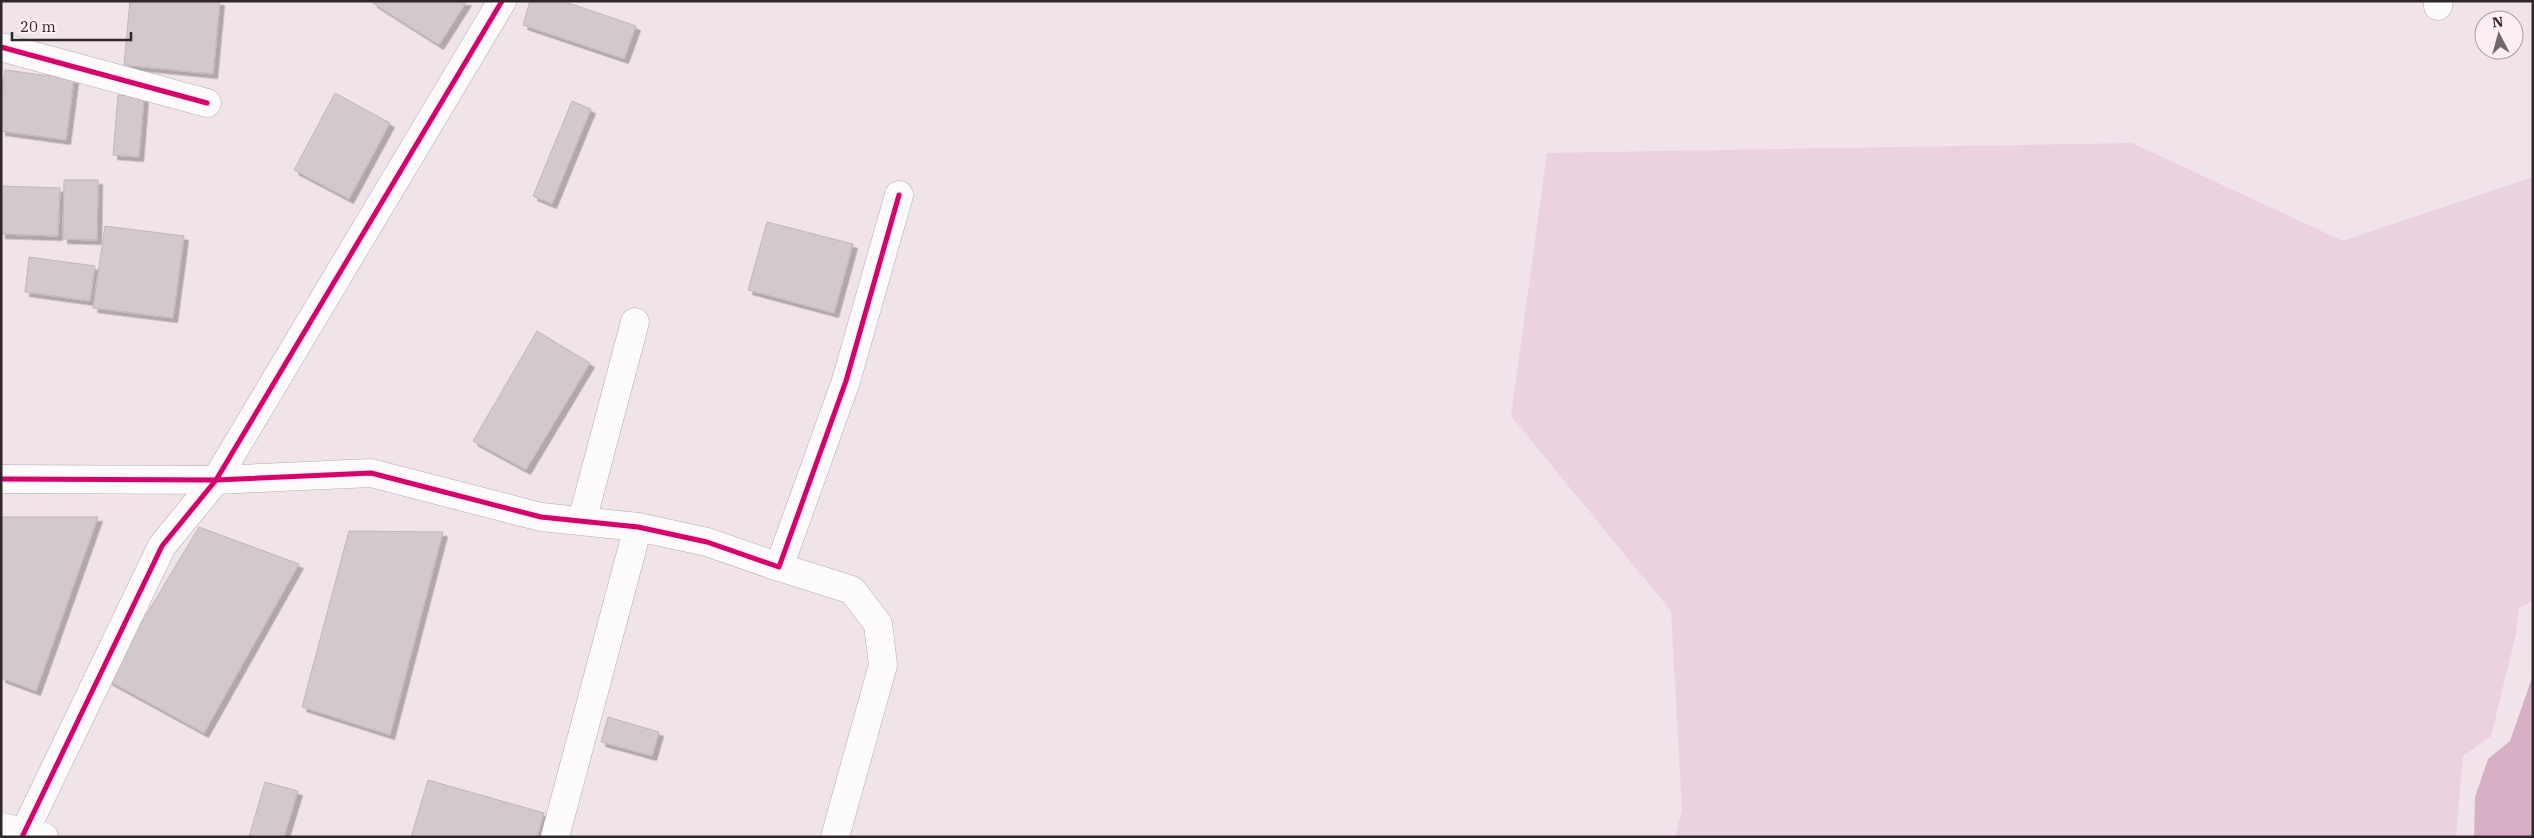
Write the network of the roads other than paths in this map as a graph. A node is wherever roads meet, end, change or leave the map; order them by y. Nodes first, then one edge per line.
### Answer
1 (502, 1) edge
2 (1, 47) edge
3 (207, 103) dead end
4 (899, 195) dead end
5 (635, 322) dead end
6 (1, 479) edge
7 (216, 480) junction
8 (582, 521) junction
9 (638, 527) junction
10 (779, 567) junction
11 (23, 833) edge
12 (555, 837) edge
13 (835, 837) edge

1 - 7 street
2 - 3 street
4 - 10 street
5 - 8 street
6 - 7 street
7 - 8 street
7 - 11 street
8 - 9 street
9 - 10 street
9 - 12 street
10 - 13 street

